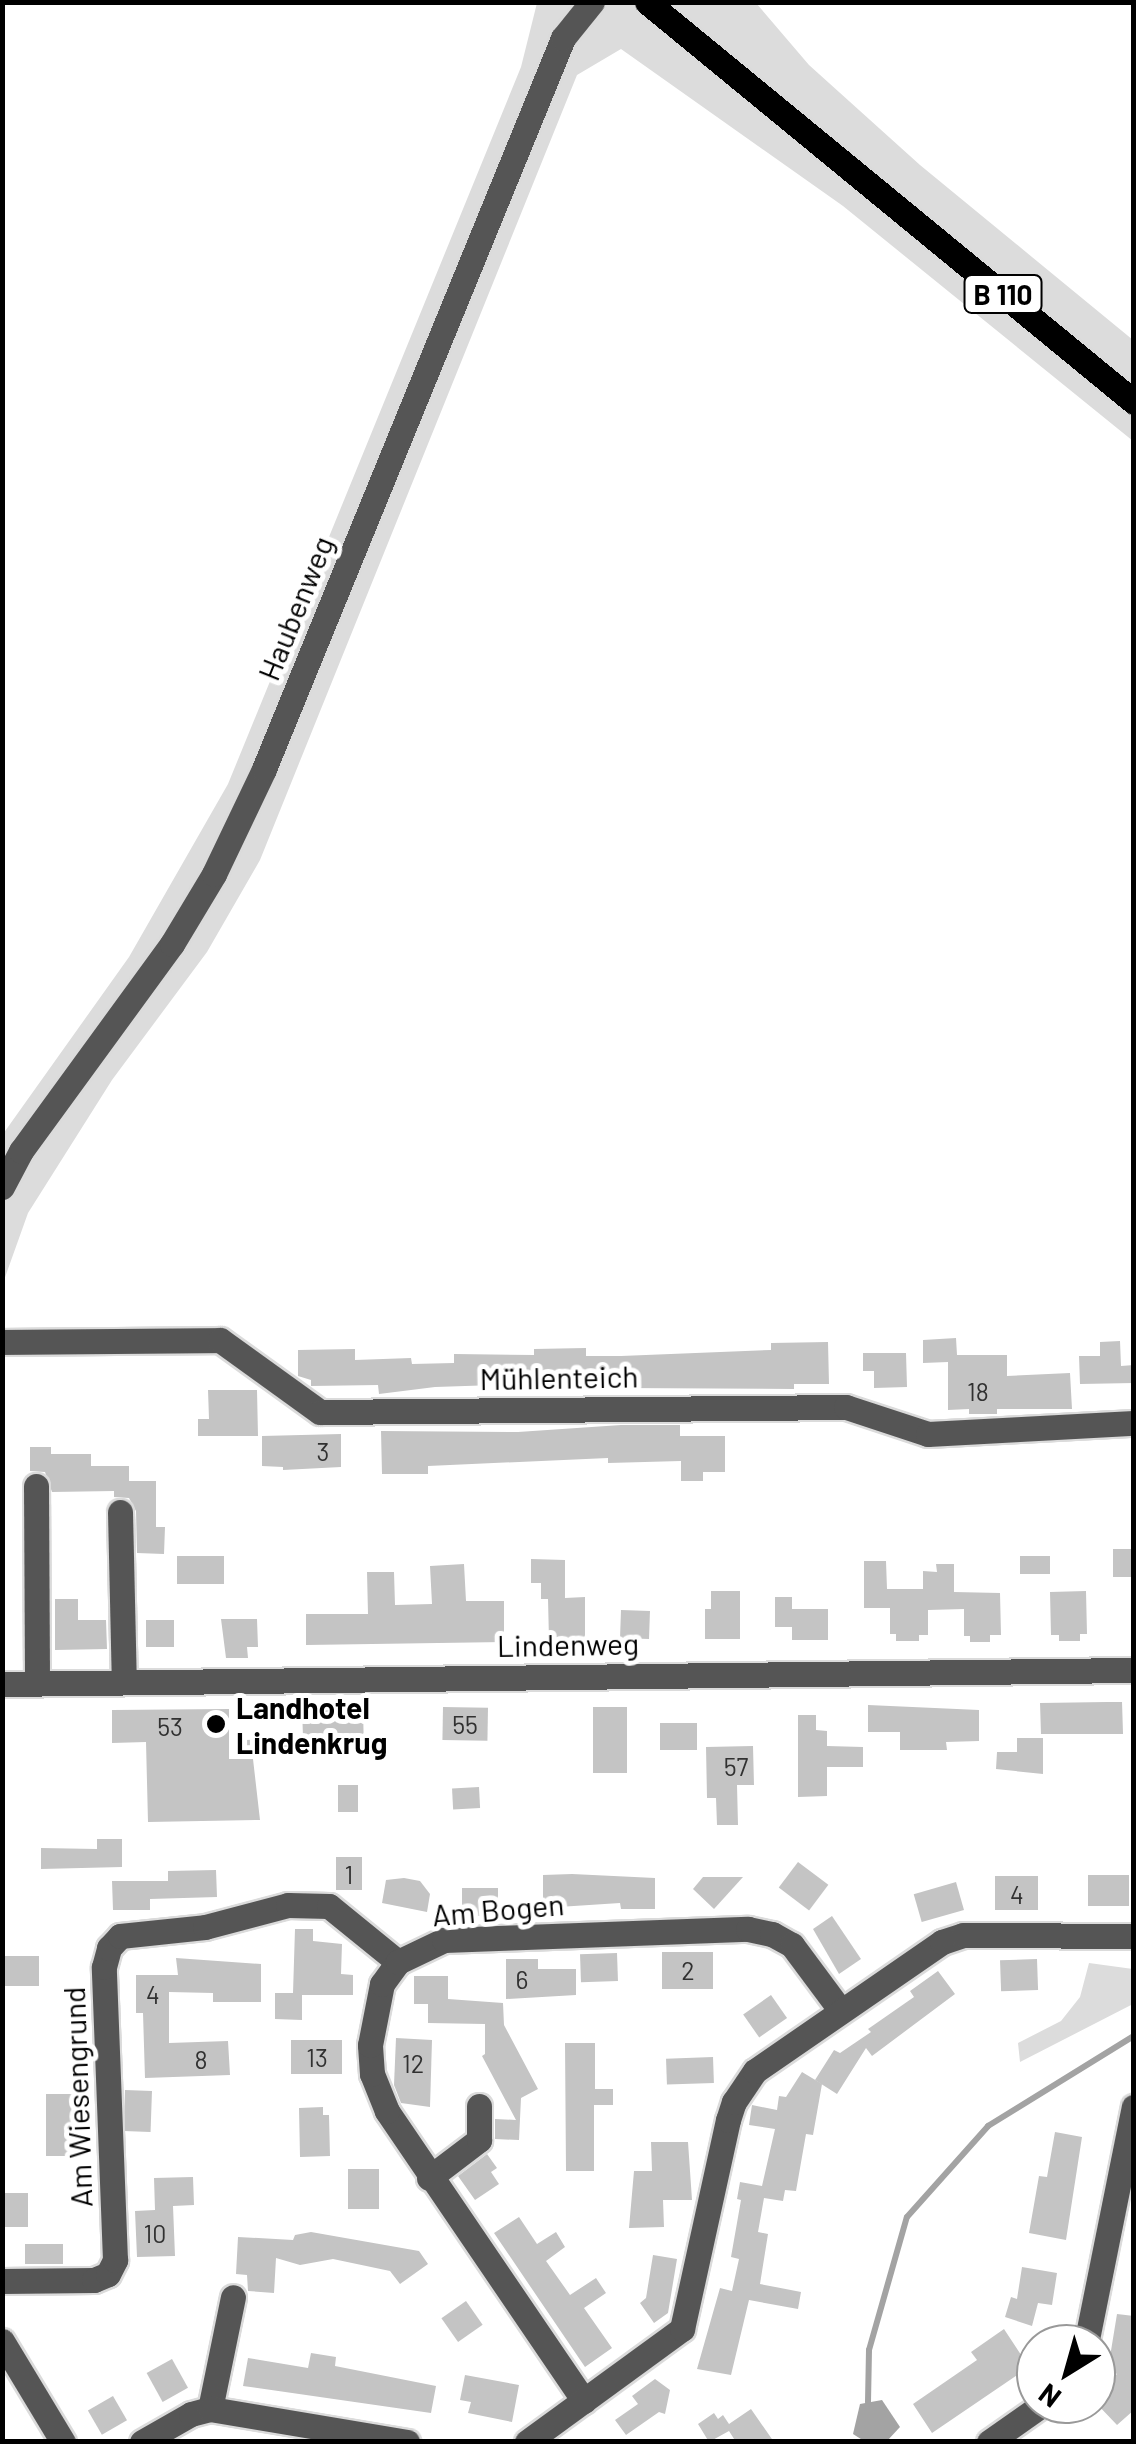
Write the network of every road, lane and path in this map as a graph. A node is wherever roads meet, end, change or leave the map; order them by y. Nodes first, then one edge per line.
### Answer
1 (647, 2) edge
2 (583, 7) edge
3 (1134, 402) edge
4 (2, 1186) edge
5 (2, 1342) edge
6 (1134, 1423) edge
7 (36, 1486) dead end
8 (120, 1512) dead end
9 (1134, 1670) edge
10 (124, 1682) junction
11 (2, 1684) edge
12 (37, 1684) junction
13 (1134, 1936) edge
14 (398, 1962) junction
15 (841, 2011) junction
16 (479, 2106) dead end
17 (1134, 2108) edge
18 (429, 2178) junction
19 (2, 2281) edge
20 (233, 2297) dead end
21 (1090, 2324) edge
22 (2, 2341) edge
23 (584, 2402) junction
24 (210, 2409) junction
25 (1016, 2424) edge
26 (63, 2442) edge
27 (142, 2442) edge
28 (407, 2442) edge
29 (526, 2442) edge
30 (990, 2442) edge

1 - 3 main road, B 110
2 - 4 street, Haubenweg
5 - 6 street, Mühlenteich
7 - 12 street
8 - 10 street
9 - 10 street, Lindenweg
10 - 12 street, Lindenweg
11 - 12 street, Lindenweg
13 - 15 street
14 - 15 street, Am Bogen
14 - 18 street
14 - 19 street, Am Wiesengrund
15 - 23 street
16 - 18 street
17 - 21 street
18 - 23 street
20 - 24 street
22 - 26 street
23 - 29 street
24 - 27 street
24 - 28 street
25 - 30 street

